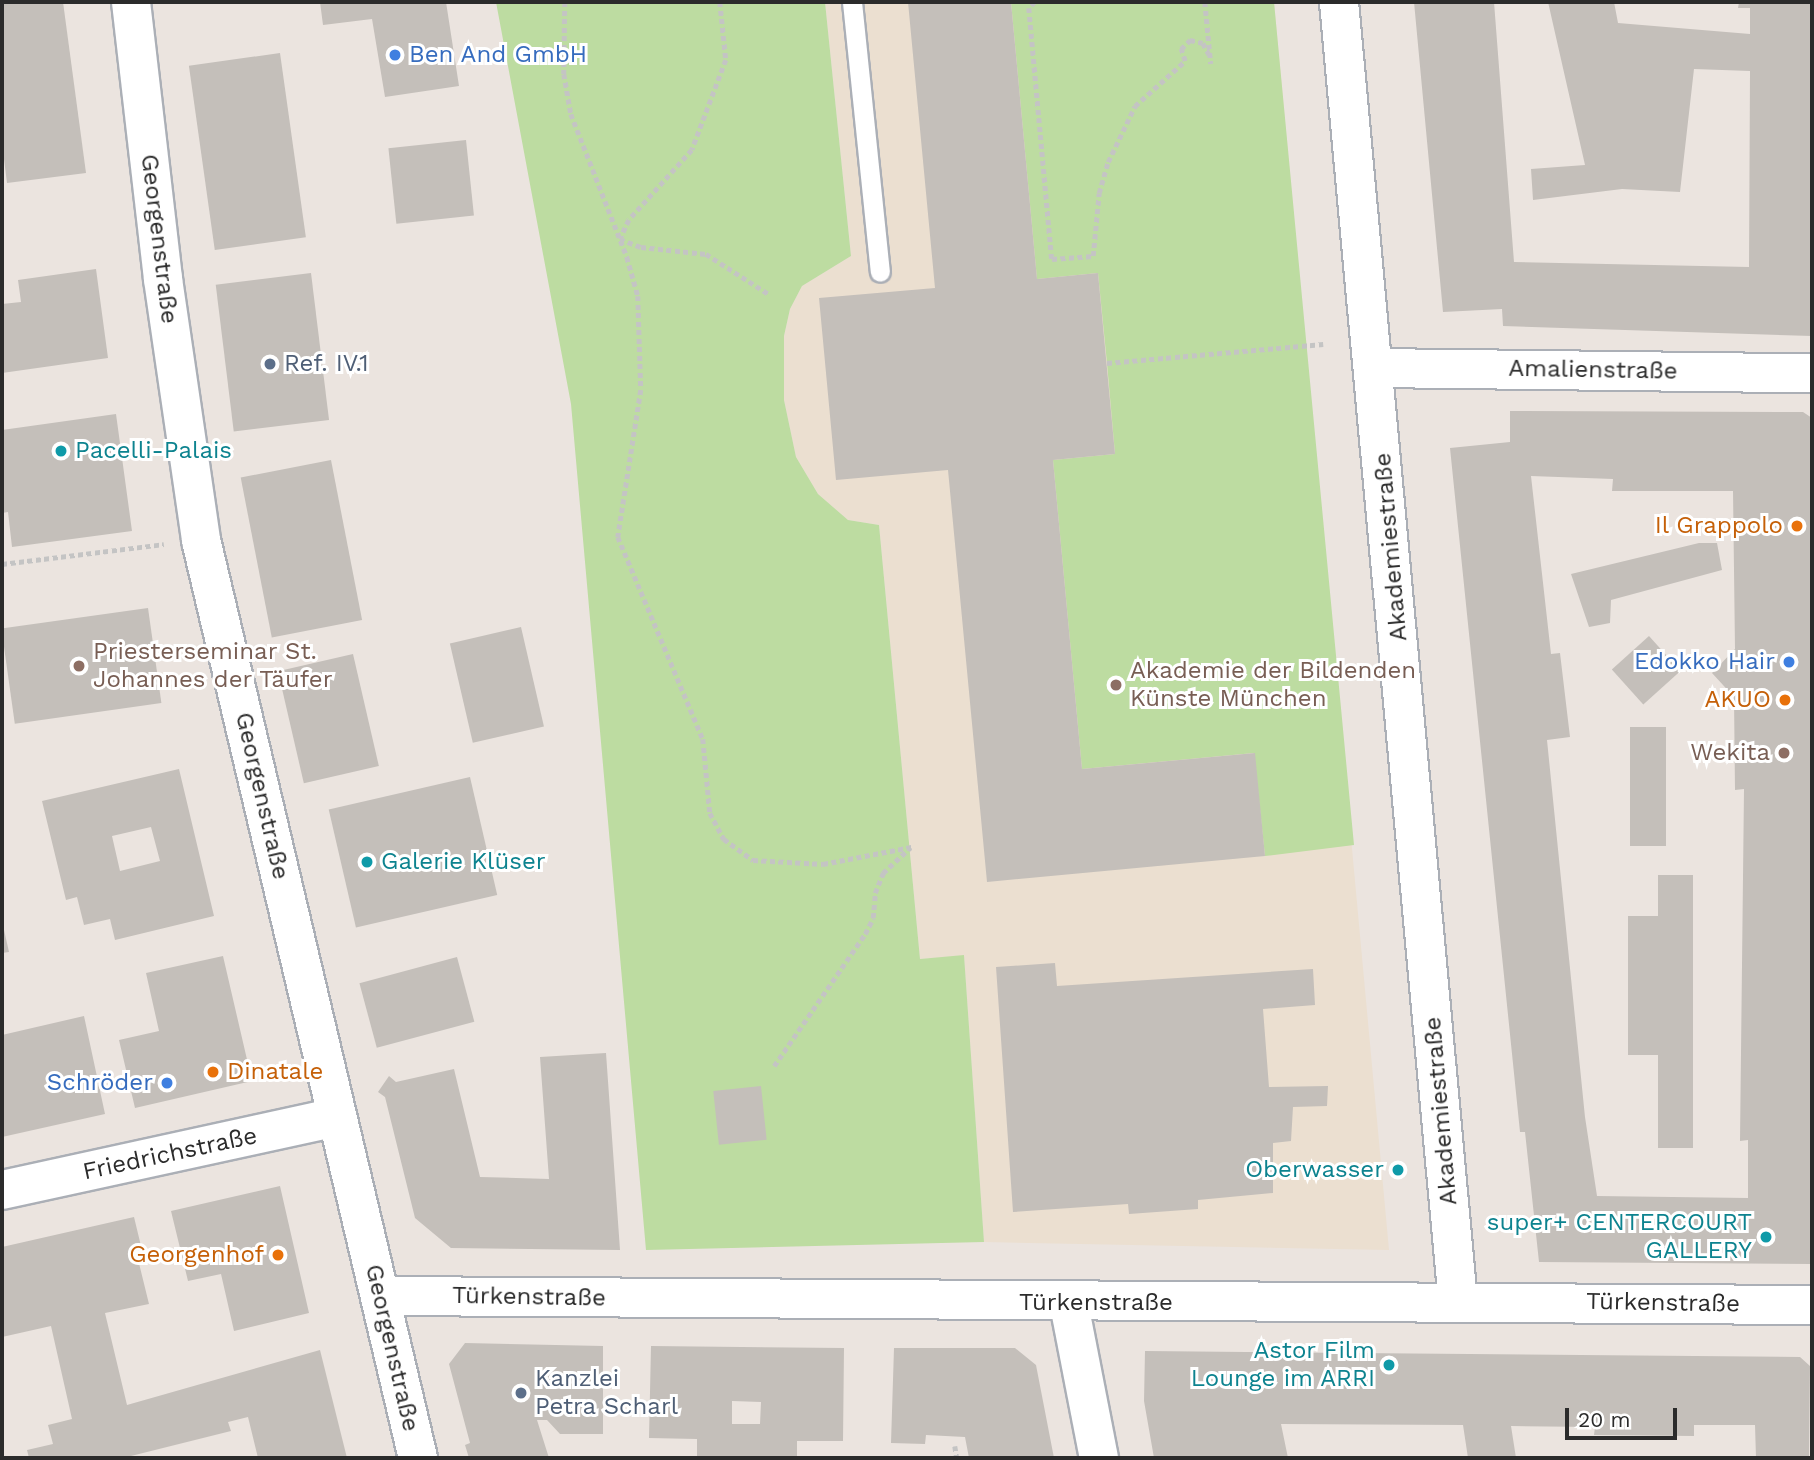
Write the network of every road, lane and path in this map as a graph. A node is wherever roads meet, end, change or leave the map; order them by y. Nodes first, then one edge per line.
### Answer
1 (131, 2) edge
2 (565, 2) edge
3 (720, 2) edge
4 (852, 2) edge
5 (1035, 2) edge
6 (1205, 2) edge
7 (1339, 2) edge
8 (1210, 56) junction
9 (1211, 64) dead end
10 (621, 239) junction
11 (880, 272) dead end
12 (770, 295) dead end
13 (1323, 344) dead end
14 (1107, 363) dead end
15 (1374, 368) junction
16 (1812, 373) edge
17 (201, 540) junction
18 (2, 564) edge
19 (774, 1066) dead end
20 (337, 1117) junction
21 (2, 1190) edge
22 (380, 1296) junction
23 (1458, 1301) junction
24 (1069, 1304) junction
25 (1812, 1305) edge
26 (955, 1446) dead end
27 (418, 1458) edge
28 (957, 1458) edge
29 (1100, 1458) edge

1 - 17 street, Georgenstraße
2 - 10 path
3 - 10 path
4 - 11 lane
5 - 8 path
6 - 8 path
7 - 15 street, Akademiestraße
8 - 9 path
10 - 12 path
10 - 19 path
13 - 14 path
15 - 16 street, Amalienstraße
15 - 23 street, Akademiestraße
17 - 18 path
17 - 20 street, Georgenstraße
20 - 21 street, Friedrichstraße
20 - 22 street, Georgenstraße
22 - 24 street, Türkenstraße
22 - 27 street, Georgenstraße
23 - 24 street, Türkenstraße
23 - 25 street, Türkenstraße
24 - 29 street
26 - 28 path

